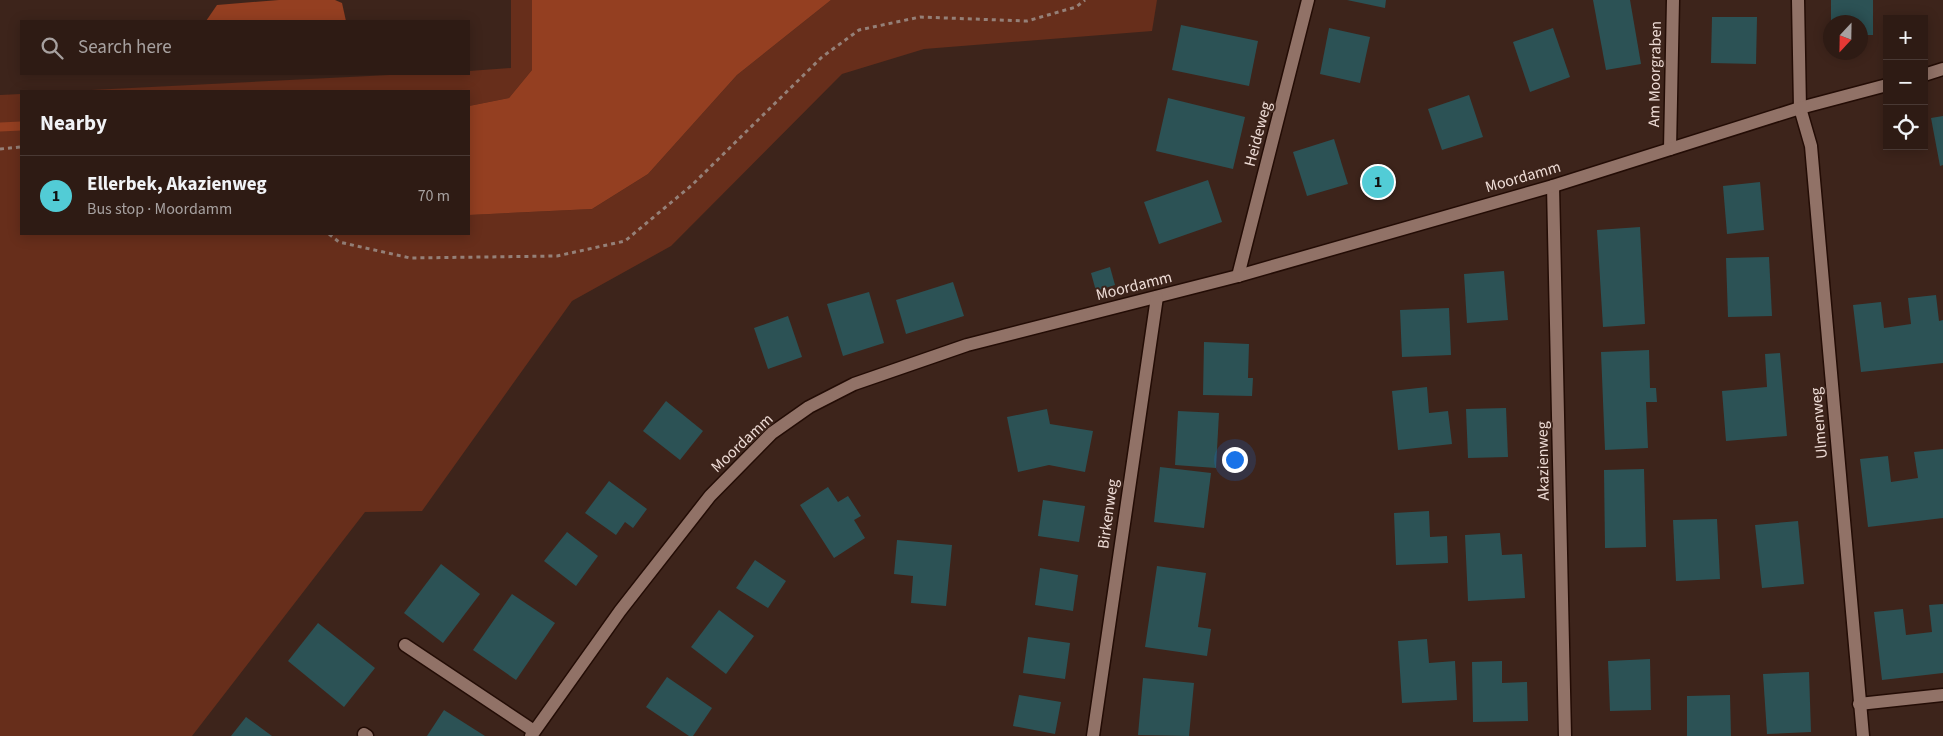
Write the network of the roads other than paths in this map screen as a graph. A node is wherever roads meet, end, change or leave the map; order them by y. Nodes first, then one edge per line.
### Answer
1 (1308, 0) edge
2 (1673, 0) edge
3 (1798, 0) edge
4 (1943, 69) edge
5 (1928, 73) edge
6 (1883, 86) edge
7 (1800, 108) junction
8 (1670, 149) junction
9 (1553, 186) junction
10 (1238, 276) junction
11 (1157, 297) junction
12 (405, 645) dead end
13 (1943, 695) edge
14 (1859, 704) junction
15 (532, 734) edge
16 (1093, 736) edge
17 (1565, 736) edge
18 (1862, 736) edge

1 - 10 street, Heideweg
2 - 8 street, Am Moorgraben
3 - 7 street, Ulmenweg
4 - 5 street
6 - 7 street, Moordamm
7 - 8 street, Moordamm
7 - 14 street, Ulmenweg
8 - 9 street, Moordamm
9 - 10 street, Moordamm
9 - 17 street, Akazienweg
10 - 11 street, Moordamm
11 - 15 street, Moordamm
11 - 16 street, Birkenweg
12 - 15 street
13 - 14 street
14 - 18 street, Ulmenweg

